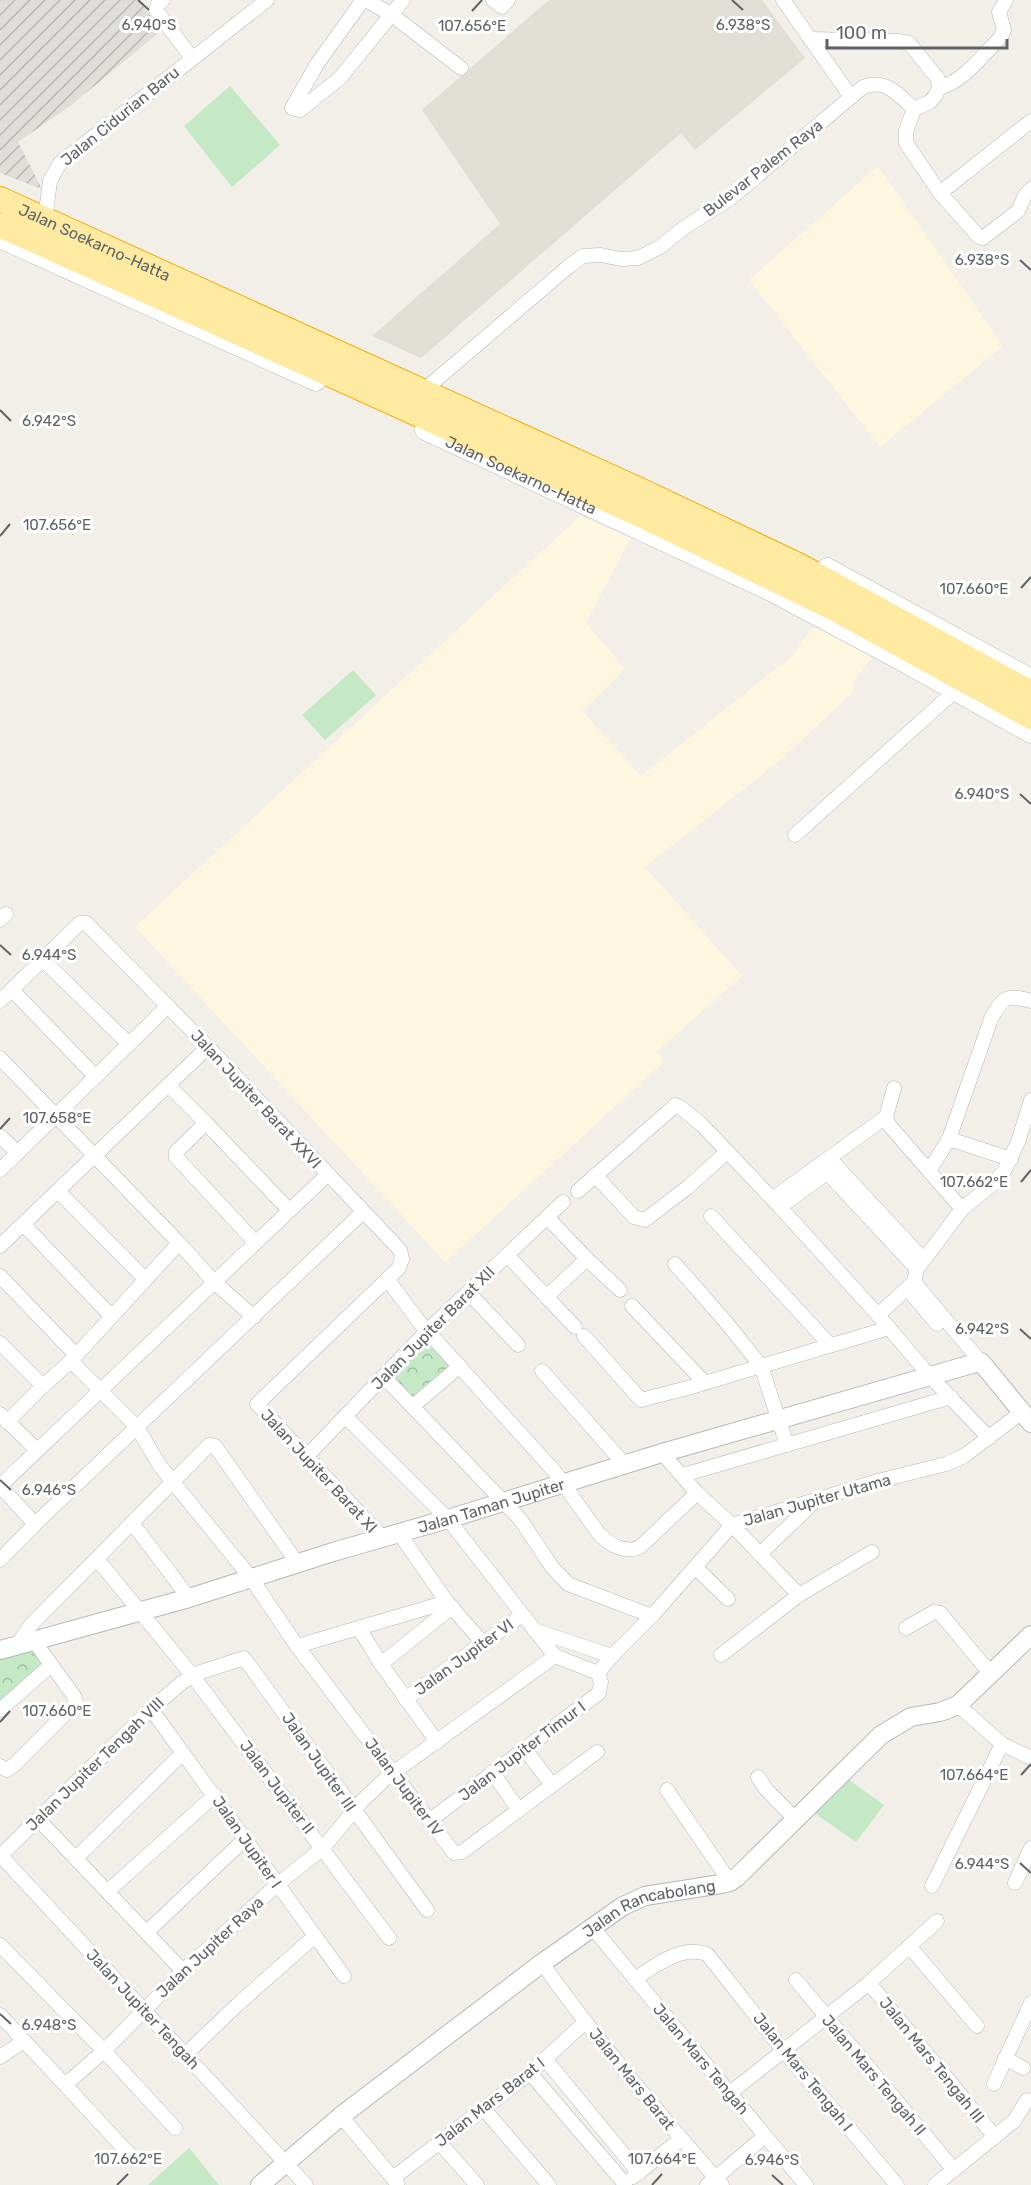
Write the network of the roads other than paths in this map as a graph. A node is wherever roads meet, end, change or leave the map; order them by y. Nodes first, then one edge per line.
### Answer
1 (163, 0) edge
2 (267, 0) edge
3 (364, 0) edge
4 (403, 0) edge
5 (493, 0) edge
6 (508, 0) edge
7 (783, 0) edge
8 (1006, 0) edge
9 (392, 15) junction
10 (810, 39) junction
11 (192, 58) junction
12 (317, 64) junction
13 (461, 68) dead end
14 (340, 78) junction
15 (939, 87) junction
16 (851, 97) junction
17 (914, 109) junction
18 (1031, 121) edge
19 (1031, 189) edge
20 (0, 190) edge
21 (939, 193) junction
22 (0, 199) edge
23 (46, 212) junction
24 (2, 234) edge
25 (248, 307) junction
26 (345, 380) junction
27 (430, 385) junction
28 (375, 407) junction
29 (658, 490) junction
30 (682, 511) junction
31 (1031, 679) edge
32 (955, 690) junction
33 (1031, 693) edge
34 (1031, 717) edge
35 (1031, 733) edge
36 (795, 835) dead end
37 (43, 960) junction
38 (12, 990) junction
39 (0, 1001) edge
40 (1031, 1001) edge
41 (168, 1006) junction
42 (129, 1044) junction
43 (208, 1047) junction
44 (0, 1058) edge
45 (96, 1077) junction
46 (169, 1086) junction
47 (894, 1088) dead end
48 (1030, 1107) edge
49 (56, 1116) junction
50 (887, 1121) junction
51 (206, 1123) junction
52 (0, 1136) edge
53 (949, 1139) junction
54 (727, 1152) junction
55 (18, 1153) junction
56 (93, 1156) junction
57 (1011, 1159) junction
58 (828, 1166) junction
59 (0, 1170) edge
60 (929, 1171) junction
61 (327, 1174) junction
62 (595, 1175) junction
63 (58, 1191) junction
64 (578, 1191) dead end
65 (563, 1202) dead end
66 (776, 1203) junction
67 (962, 1209) junction
68 (290, 1210) junction
69 (363, 1212) junction
70 (711, 1216) dead end
71 (547, 1217) junction
72 (24, 1225) junction
73 (255, 1242) junction
74 (179, 1243) junction
75 (0, 1246) edge
76 (507, 1255) junction
77 (587, 1259) junction
78 (675, 1264) dead end
79 (915, 1275) junction
80 (0, 1276) edge
81 (145, 1280) junction
82 (388, 1280) junction
83 (214, 1282) junction
84 (618, 1288) dead end
85 (468, 1292) junction
86 (546, 1297) junction
87 (632, 1306) dead end
88 (878, 1315) junction
89 (111, 1316) junction
90 (254, 1317) junction
91 (889, 1328) junction
92 (427, 1330) junction
93 (0, 1343) edge
94 (518, 1345) dead end
95 (830, 1345) junction
96 (73, 1357) junction
97 (977, 1363) junction
98 (460, 1366) junction
99 (761, 1366) junction
100 (542, 1371) dead end
101 (929, 1376) junction
102 (384, 1377) junction
103 (705, 1383) junction
104 (43, 1386) junction
105 (101, 1389) junction
106 (951, 1397) junction
107 (257, 1404) joint
108 (413, 1406) junction
109 (346, 1417) junction
110 (1023, 1417) edge
111 (4, 1418) edge
112 (780, 1420) junction
113 (135, 1429) junction
114 (1031, 1437) edge
115 (989, 1438) junction
116 (787, 1445) junction
117 (36, 1449) junction
118 (662, 1453) junction
119 (306, 1457) junction
120 (626, 1466) junction
121 (683, 1475) junction
122 (173, 1482) junction
123 (563, 1484) junction
124 (697, 1493) junction
125 (816, 1500) junction
126 (504, 1502) junction
127 (448, 1519) junction
128 (35, 1524) junction
129 (133, 1524) junction
130 (732, 1525) junction
131 (390, 1535) junction
132 (872, 1552) dead end
133 (760, 1554) junction
134 (97, 1559) junction
135 (0, 1560) edge
136 (298, 1564) junction
137 (695, 1567) junction
138 (251, 1578) junction
139 (799, 1595) junction
140 (189, 1598) junction
141 (728, 1599) dead end
142 (449, 1604) junction
143 (140, 1612) junction
144 (522, 1615) junction
145 (652, 1616) junction
146 (359, 1628) junction
147 (906, 1628) dead end
148 (533, 1630) junction
149 (1031, 1635) edge
150 (34, 1641) junction
151 (483, 1643) junction
152 (297, 1646) junction
153 (8, 1648) edge
154 (721, 1655) dead end
155 (555, 1656) junction
156 (612, 1656) junction
157 (381, 1664) junction
158 (51, 1665) junction
159 (598, 1673) junction
160 (990, 1673) junction
161 (192, 1675) junction
162 (405, 1699) junction
163 (958, 1705) junction
164 (151, 1709) junction
165 (0, 1710) edge
166 (436, 1742) junction
167 (1002, 1744) junction
168 (525, 1749) junction
169 (597, 1752) dead end
170 (182, 1754) junction
171 (1031, 1758) edge
172 (0, 1766) edge
173 (492, 1772) junction
174 (394, 1774) junction
175 (758, 1777) dead end
176 (552, 1785) junction
177 (667, 1790) dead end
178 (215, 1795) junction
179 (519, 1810) junction
180 (354, 1812) junction
181 (38, 1819) junction
182 (796, 1820) junction
183 (429, 1821) junction
184 (245, 1839) junction
185 (322, 1848) junction
186 (1031, 1848) edge
187 (0, 1856) edge
188 (76, 1858) junction
189 (730, 1882) junction
190 (1015, 1883) dead end
191 (278, 1884) junction
192 (932, 1886) dead end
193 (108, 1891) junction
194 (427, 1910) dead end
195 (937, 1921) dead end
196 (594, 1930) junction
197 (147, 1932) junction
198 (315, 1936) junction
199 (389, 1938) dead end
200 (0, 1945) edge
201 (909, 1946) junction
202 (544, 1967) junction
203 (183, 1971) junction
204 (344, 1976) dead end
205 (635, 1979) junction
206 (796, 1980) dead end
207 (869, 1983) junction
208 (145, 2009) junction
209 (1030, 2009) edge
210 (0, 2015) edge
211 (826, 2017) junction
212 (585, 2022) junction
213 (977, 2026) dead end
214 (24, 2041) junction
215 (783, 2050) junction
216 (104, 2051) junction
217 (186, 2054) junction
218 (0, 2057) edge
219 (1005, 2058) junction
220 (545, 2059) junction
221 (1023, 2068) dead end
222 (530, 2073) junction
223 (994, 2084) dead end
224 (65, 2085) junction
225 (729, 2093) junction
226 (1027, 2100) dead end
227 (483, 2108) junction
228 (341, 2116) junction
229 (175, 2128) dead end
230 (765, 2136) junction
231 (994, 2137) junction
232 (681, 2139) junction
233 (439, 2142) junction
234 (132, 2157) dead end
235 (287, 2163) junction
236 (954, 2170) junction
237 (639, 2173) junction
238 (396, 2182) edge
239 (715, 2182) edge
240 (260, 2185) edge
241 (306, 2185) edge
242 (477, 2185) edge
243 (549, 2185) edge
244 (624, 2185) edge
245 (806, 2185) edge
246 (897, 2185) edge
247 (935, 2185) edge

1 - 11 street, Jalan Cidurian Baru
2 - 11 street, Jalan Cidurian Baru
3 - 9 street
3 - 12 street
4 - 9 street
5 - 6 street
7 - 10 street
8 - 15 street
9 - 13 street
9 - 14 street
10 - 15 street
10 - 16 street
11 - 23 street, Jalan Cidurian Baru
12 - 14 street
12 - 14 street
15 - 17 street
16 - 17 street, Bulevar Palem Raya
16 - 27 street, Bulevar Palem Raya
17 - 21 street
18 - 21 street
19 - 21 street
20 - 23 main road, Jalan Soekarno-Hatta
22 - 25 highway, Jalan Soekarno-Hatta
23 - 25 main road, Jalan Soekarno-Hatta
24 - 26 highway, Jalan Soekarno-Hatta
24 - 28 main road, Jalan Soekarno-Hatta
25 - 27 main road, Jalan Soekarno-Hatta
25 - 30 highway, Jalan Soekarno-Hatta
26 - 28 highway
26 - 34 highway, Jalan Soekarno-Hatta
27 - 29 main road, Jalan Soekarno-Hatta
28 - 32 main road, Jalan Soekarno-Hatta
29 - 30 highway
29 - 31 main road, Jalan Soekarno-Hatta
30 - 33 highway, Jalan Soekarno-Hatta
32 - 35 main road, Jalan Soekarno-Hatta
32 - 36 street
37 - 38 street
37 - 41 street, Jalan Jupiter Barat XXVI
37 - 42 street
38 - 39 street
38 - 45 street
40 - 53 street
41 - 42 street
41 - 43 street, Jalan Jupiter Barat XXVI
42 - 45 street
43 - 46 street
43 - 61 street, Jalan Jupiter Barat XXVI
44 - 49 street
45 - 49 street
46 - 51 street
46 - 56 street
47 - 50 street
48 - 57 street
49 - 55 street
49 - 56 street
50 - 58 street
50 - 60 street
51 - 68 street
51 - 73 street
52 - 55 street
53 - 57 street
53 - 60 street
54 - 62 street
54 - 62 street
54 - 66 street
55 - 59 street
56 - 63 street
56 - 74 street
57 - 67 street
58 - 66 street
58 - 79 street
60 - 67 street
61 - 68 street
61 - 69 street, Jalan Jupiter Barat XXVI
62 - 64 street
63 - 72 street
63 - 81 street
65 - 71 street, Jalan Jupiter Barat XII
66 - 88 street
67 - 79 street
68 - 73 street
69 - 82 street, Jalan Jupiter Barat XXVI
69 - 90 street
70 - 95 street
71 - 76 street, Jalan Jupiter Barat XII
71 - 77 street
72 - 75 street
72 - 89 street
73 - 83 street
74 - 81 street
74 - 83 street
76 - 85 street, Jalan Jupiter Barat XII
76 - 86 street
77 - 84 street
77 - 86 street
78 - 99 street
79 - 88 street
79 - 97 street
80 - 96 street, Jalan Jupiter IV
81 - 89 street
82 - 92 street
82 - 107 street, Jalan Jupiter Barat XXVI
83 - 90 street
83 - 105 street
85 - 92 street, Jalan Jupiter Barat XII
85 - 94 street
86 - 103 street
87 - 103 street
88 - 91 street
89 - 96 street
90 - 113 street
91 - 95 street
91 - 101 street
92 - 98 street
92 - 102 street, Jalan Jupiter Barat XII
93 - 104 street
95 - 99 street
96 - 104 street
96 - 105 street, Jalan Jupiter IV
97 - 101 street, Jalan Taman Jupiter
97 - 110 street
98 - 108 street
98 - 123 street
99 - 103 street
99 - 112 street
100 - 120 street
101 - 106 street
101 - 112 street, Jalan Taman Jupiter
102 - 108 street
102 - 109 street, Jalan Jupiter Barat XII
104 - 111 street
105 - 113 street, Jalan Jupiter IV
105 - 117 street
106 - 115 street
106 - 116 street
107 - 119 street, Jalan Jupiter Barat XI
108 - 126 street
109 - 119 street, Jalan Jupiter Barat XII
109 - 127 street
110 - 114 street
110 - 115 street, Jalan Jupiter Utama
111 - 117 street
112 - 116 street
112 - 118 street, Jalan Taman Jupiter
113 - 122 street, Jalan Jupiter IV
113 - 128 street
115 - 125 street, Jalan Jupiter Utama
116 - 121 street
117 - 128 street
118 - 120 street, Jalan Taman Jupiter
118 - 121 street
119 - 131 street, Jalan Jupiter Barat XI
120 - 123 street, Jalan Taman Jupiter
121 - 124 street
122 - 129 street
122 - 136 street
122 - 138 street, Jalan Jupiter IV
123 - 124 street
123 - 126 street, Jalan Taman Jupiter
124 - 130 street
125 - 130 street, Jalan Jupiter Utama
125 - 133 street
126 - 127 street, Jalan Taman Jupiter
126 - 145 street
127 - 131 street, Jalan Taman Jupiter
127 - 144 street
128 - 135 street
129 - 134 street
129 - 140 street
130 - 133 street
130 - 137 street, Jalan Jupiter Utama
131 - 136 street, Jalan Taman Jupiter
131 - 142 street, Jalan Jupiter Barat XI
132 - 139 street
133 - 139 street
134 - 143 street, Jalan Jupiter II
134 - 153 street
136 - 138 street, Jalan Taman Jupiter
137 - 141 street
137 - 145 street, Jalan Jupiter Utama
138 - 140 street, Jalan Taman Jupiter
138 - 152 street, Jalan Jupiter IV
139 - 154 street
140 - 143 street, Jalan Taman Jupiter
142 - 146 street
142 - 151 street, Jalan Jupiter Barat XI
142 - 157 street
143 - 150 street, Jalan Taman Jupiter
143 - 161 street, Jalan Jupiter II
144 - 148 street
144 - 151 street, Jalan Jupiter VI
145 - 156 street, Jalan Jupiter Utama
146 - 152 street
146 - 157 street
147 - 160 street
148 - 155 street
148 - 156 street
149 - 160 street, Jalan Rancabolang
150 - 153 street, Jalan Taman Jupiter
150 - 158 street
151 - 162 street, Jalan Jupiter VI
152 - 174 street, Jalan Jupiter IV
155 - 159 street
155 - 166 street, Jalan Jupiter Raya
156 - 159 street, Jalan Jupiter Utama
157 - 162 street
158 - 165 street
158 - 172 street
159 - 168 street, Jalan Jupiter Timur I
160 - 163 street, Jalan Rancabolang
161 - 164 street, Jalan Jupiter Tengah VIII
161 - 180 street, Jalan Jupiter III
161 - 185 street, Jalan Jupiter II
162 - 166 street
163 - 167 street
163 - 182 street, Jalan Rancabolang
164 - 170 street, Jalan Jupiter I
164 - 181 street, Jalan Jupiter Tengah VIII
166 - 174 street, Jalan Jupiter Raya
167 - 171 street
167 - 192 street
168 - 173 street, Jalan Jupiter Timur I
168 - 176 street
169 - 176 street, Jalan Jupiter IV
170 - 178 street, Jalan Jupiter I
170 - 188 street
173 - 179 street
173 - 183 street, Jalan Jupiter Timur I
174 - 180 street, Jalan Jupiter Raya
174 - 183 street, Jalan Jupiter IV
175 - 182 street
176 - 179 street, Jalan Jupiter IV
177 - 189 street
178 - 184 street, Jalan Jupiter I
178 - 193 street
179 - 183 street, Jalan Jupiter IV
180 - 185 street, Jalan Jupiter Raya
180 - 194 street, Jalan Jupiter III
181 - 187 street, Jalan Jupiter Tengah VIII
181 - 188 street
182 - 189 street, Jalan Rancabolang
184 - 191 street, Jalan Jupiter I
184 - 197 street
185 - 191 street, Jalan Jupiter Raya
185 - 199 street, Jalan Jupiter II
186 - 190 street
187 - 208 street, Jalan Jupiter Tengah
188 - 193 street
189 - 196 street, Jalan Rancabolang
191 - 198 street, Jalan Jupiter I
191 - 203 street, Jalan Jupiter Raya
193 - 197 street
195 - 201 street
196 - 202 street, Jalan Rancabolang
196 - 205 street, Jalan Mars Tengah
197 - 203 street
198 - 204 street, Jalan Jupiter I
198 - 217 street
200 - 216 street
201 - 207 street
201 - 213 street
202 - 212 street, Jalan Mars Barat
202 - 228 street, Jalan Rancabolang
203 - 208 street, Jalan Jupiter Raya
205 - 215 street, Jalan Mars Tengah I
205 - 225 street, Jalan Mars Tengah
206 - 211 street, Jalan Mars Tengah II
207 - 211 street
207 - 231 street, Jalan Mars Tengah III
208 - 216 street, Jalan Jupiter Raya
208 - 217 street, Jalan Jupiter Tengah
209 - 219 street
210 - 214 street
211 - 215 street
211 - 236 street, Jalan Mars Tengah II
212 - 220 street, Jalan Mars Barat I
212 - 232 street, Jalan Mars Barat
214 - 218 street
214 - 224 street
215 - 225 street
215 - 246 street, Jalan Mars Tengah I
216 - 224 street, Jalan Jupiter Raya
216 - 229 street
217 - 235 street, Jalan Jupiter Tengah
219 - 221 street
219 - 223 street
220 - 222 street, Jalan Mars Barat I
220 - 237 street
222 - 227 street, Jalan Mars Barat I
222 - 244 street
224 - 234 street
225 - 230 street, Jalan Mars Tengah
226 - 231 street
227 - 233 street, Jalan Mars Barat I
227 - 243 street
228 - 235 street, Jalan Rancabolang
228 - 238 street
230 - 239 street
230 - 245 street, Jalan Mars Tengah
231 - 236 street
232 - 237 street
232 - 239 street, Jalan Mars Barat
233 - 238 street, Jalan Mars Barat I
233 - 242 street
235 - 240 street, Jalan Rancabolang
235 - 241 street, Jalan Jupiter Tengah
236 - 247 street
237 - 244 street

